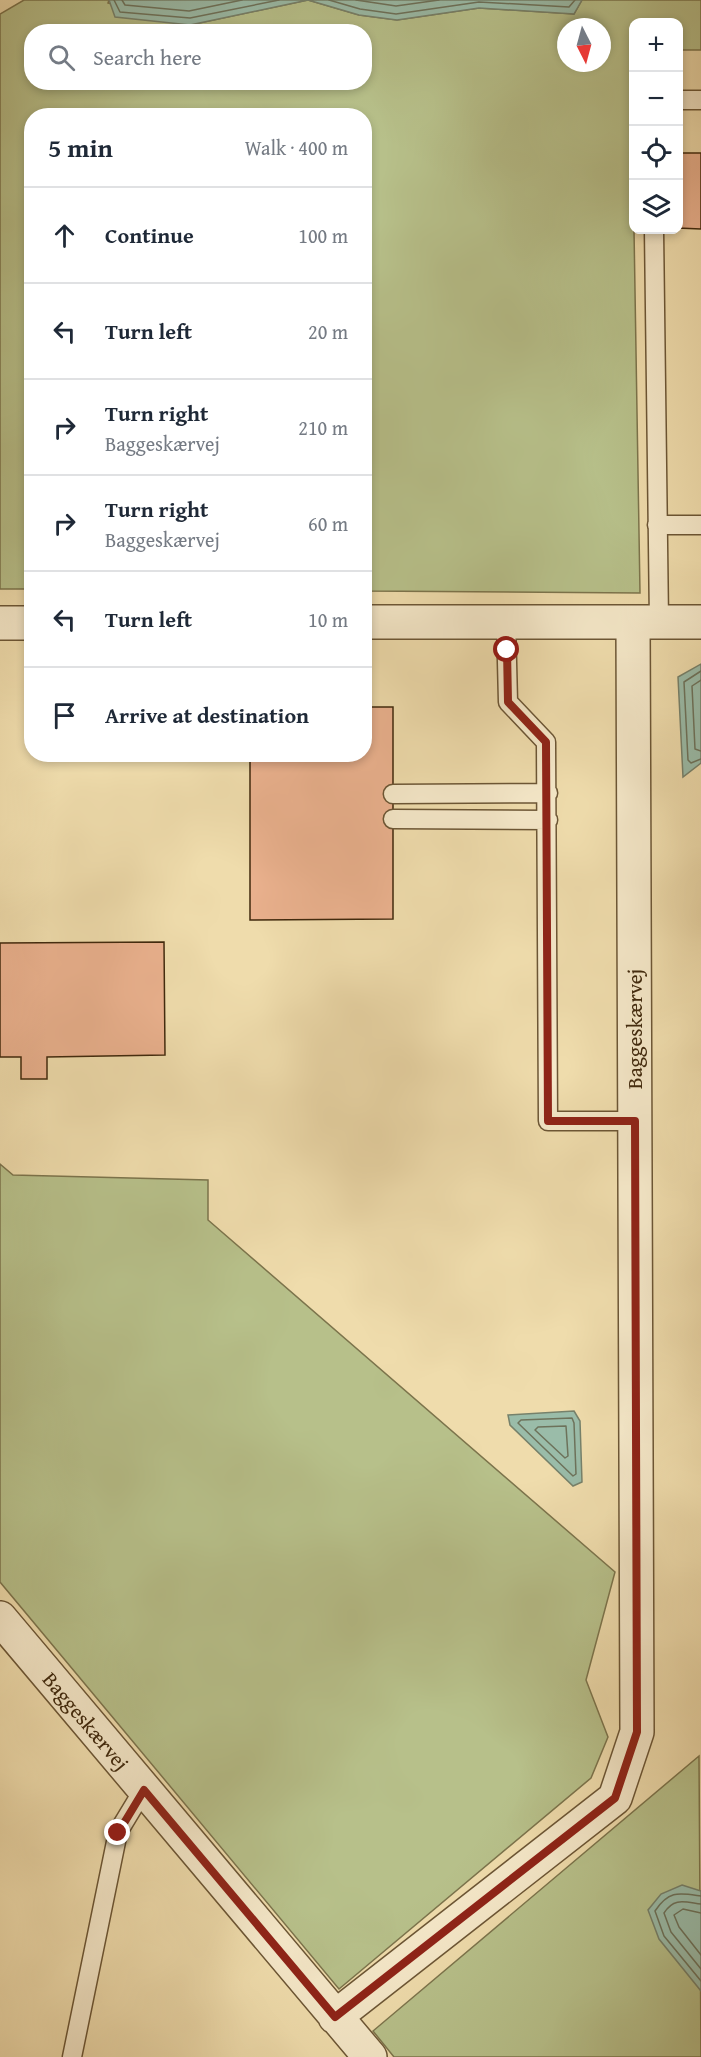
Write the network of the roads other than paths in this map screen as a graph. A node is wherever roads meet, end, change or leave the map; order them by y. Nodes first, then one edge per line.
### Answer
1 (683, 100) edge
2 (701, 100) edge
3 (654, 234) edge
4 (657, 525) junction
5 (701, 525) edge
6 (372, 622) edge
7 (506, 622) junction
8 (646, 622) junction
9 (701, 622) edge
10 (0, 623) edge
11 (24, 623) edge
12 (548, 793) junction
13 (393, 794) dead end
14 (393, 819) dead end
15 (548, 819) junction
16 (635, 1121) junction
17 (0, 1618) edge
18 (144, 1790) junction
19 (335, 2017) junction
20 (72, 2057) edge
21 (370, 2057) edge

1 - 2 lane
3 - 4 lane
4 - 5 lane
4 - 8 lane
6 - 7 street
7 - 8 street
7 - 12 lane
8 - 9 street
8 - 16 street, Baggeskærvej
10 - 11 street
12 - 13 lane
12 - 15 lane
14 - 15 lane
15 - 16 lane
16 - 19 street, Baggeskærvej
17 - 18 street, Baggeskærvej
18 - 19 street, Baggeskærvej
18 - 20 lane
19 - 21 street, Baggeskærvej

